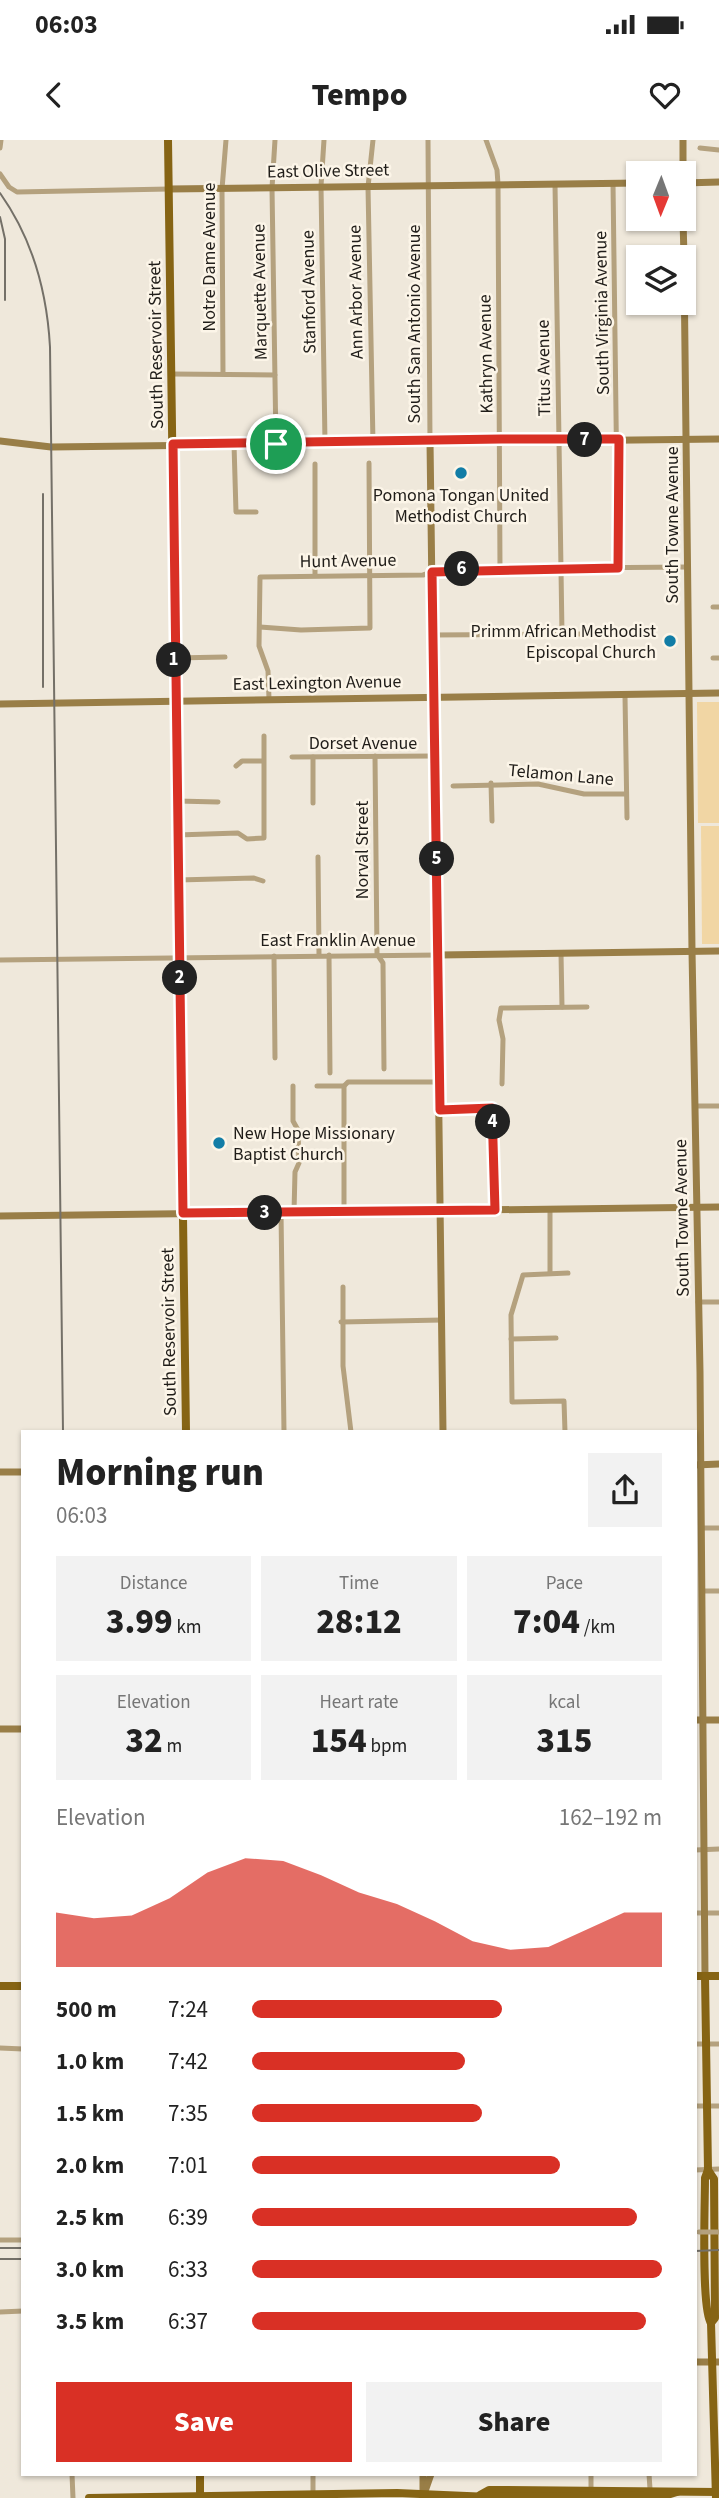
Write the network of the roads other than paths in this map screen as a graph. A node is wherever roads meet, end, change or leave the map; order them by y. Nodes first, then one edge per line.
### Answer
1 (1, 140) edge
2 (168, 140) edge
3 (226, 140) edge
4 (275, 140) edge
5 (324, 140) edge
6 (373, 140) edge
7 (428, 140) edge
8 (486, 140) edge
9 (683, 140) edge
10 (0, 148) edge
11 (700, 148) dead end
12 (719, 150) edge
13 (683, 161) edge
14 (0, 174) edge
15 (719, 182) edge
16 (613, 183) junction
17 (626, 183) edge
18 (696, 183) edge
19 (498, 184) junction
20 (555, 184) junction
21 (321, 186) junction
22 (429, 186) junction
23 (369, 187) junction
24 (272, 188) junction
25 (169, 189) junction
26 (222, 189) junction
27 (685, 315) edge
28 (172, 374) junction
29 (223, 374) junction
30 (275, 375) junction
31 (501, 439) junction
32 (619, 439) junction
33 (687, 439) junction
34 (719, 439) edge
35 (560, 440) junction
36 (0, 441) edge
37 (430, 441) junction
38 (325, 443) junction
39 (373, 443) junction
40 (173, 444) junction
41 (234, 444) junction
42 (276, 444) junction
43 (369, 463) dead end
44 (315, 464) dead end
45 (256, 512) dead end
46 (687, 567) junction
47 (618, 568) junction
48 (500, 569) junction
49 (560, 569) junction
50 (432, 572) junction
51 (315, 575) junction
52 (369, 575) junction
53 (260, 627) junction
54 (562, 634) junction
55 (583, 634) dead end
56 (432, 635) junction
57 (225, 657) dead end
58 (174, 658) junction
59 (688, 693) junction
60 (719, 693) edge
61 (625, 696) junction
62 (433, 698) junction
63 (269, 699) junction
64 (175, 702) junction
65 (0, 704) edge
66 (264, 736) dead end
67 (375, 756) junction
68 (435, 756) junction
69 (292, 757) dead end
70 (313, 757) junction
71 (263, 761) junction
72 (236, 766) dead end
73 (491, 783) junction
74 (453, 786) dead end
75 (626, 794) junction
76 (177, 801) junction
77 (218, 802) dead end
78 (313, 803) dead end
79 (627, 818) dead end
80 (492, 821) dead end
81 (177, 835) junction
82 (318, 857) dead end
83 (178, 880) junction
84 (263, 881) dead end
85 (692, 951) junction
86 (719, 951) edge
87 (561, 953) junction
88 (377, 954) junction
89 (320, 955) junction
90 (329, 955) junction
91 (439, 955) junction
92 (179, 956) junction
93 (274, 956) junction
94 (0, 960) edge
95 (562, 1007) junction
96 (587, 1007) dead end
97 (275, 1058) dead end
98 (384, 1069) dead end
99 (330, 1073) dead end
100 (438, 1083) junction
101 (502, 1084) dead end
102 (293, 1086) dead end
103 (317, 1086) dead end
104 (344, 1086) junction
105 (696, 1106) junction
106 (719, 1106) edge
107 (440, 1110) junction
108 (719, 1207) edge
109 (697, 1208) junction
110 (550, 1209) junction
111 (440, 1210) junction
112 (495, 1210) junction
113 (344, 1211) junction
114 (281, 1212) junction
115 (294, 1212) junction
116 (183, 1213) junction
117 (0, 1216) edge
118 (550, 1273) junction
119 (568, 1273) dead end
120 (343, 1287) dead end
121 (698, 1302) junction
122 (719, 1302) edge
123 (442, 1320) junction
124 (341, 1322) junction
125 (556, 1338) dead end
126 (511, 1339) junction
127 (186, 1430) edge
128 (284, 1430) edge
129 (351, 1430) edge
130 (443, 1430) edge
131 (565, 1430) edge
132 (719, 1464) edge
133 (698, 1465) edge
134 (0, 1472) edge
135 (21, 1472) edge
136 (702, 1528) junction
137 (719, 1528) edge
138 (702, 1591) junction
139 (719, 1591) edge
140 (698, 1605) edge
141 (699, 1720) edge
142 (719, 1720) edge
143 (0, 1729) edge
144 (21, 1729) edge
145 (704, 1784) junction
146 (697, 1785) edge
147 (705, 1849) junction
148 (719, 1849) edge
149 (697, 1850) edge
150 (697, 1913) edge
151 (705, 1913) junction
152 (719, 1913) edge
153 (697, 1976) edge
154 (705, 1976) junction
155 (719, 1976) edge
156 (0, 1986) edge
157 (21, 1986) edge
158 (697, 2044) edge
159 (707, 2044) junction
160 (719, 2044) edge
161 (0, 2049) edge
162 (21, 2049) edge
163 (697, 2106) edge
164 (708, 2106) junction
165 (719, 2106) edge
166 (697, 2170) edge
167 (708, 2170) junction
168 (719, 2171) edge
169 (697, 2232) edge
170 (719, 2232) edge
171 (0, 2240) edge
172 (21, 2240) edge
173 (21, 2311) edge
174 (0, 2312) edge
175 (711, 2323) junction
176 (697, 2362) edge
177 (715, 2362) edge
178 (716, 2425) edge
179 (72, 2476) edge
180 (200, 2476) edge
181 (313, 2476) edge
182 (424, 2476) edge
183 (430, 2476) edge
184 (591, 2476) edge
185 (649, 2476) edge
186 (592, 2489) junction
187 (650, 2489) junction
188 (677, 2492) junction
189 (313, 2495) junction
190 (480, 2495) junction
191 (715, 2495) edge
192 (359, 2496) edge
193 (424, 2496) edge
194 (200, 2497) edge
195 (231, 2497) edge
196 (296, 2497) edge
197 (551, 2497) edge
198 (73, 2498) edge
199 (89, 2498) edge
200 (134, 2498) edge

1 - 10 street
2 - 25 main road, South Reservoir Street
3 - 26 street, Notre Dame Avenue
4 - 24 street, Marquette Avenue
5 - 21 street, Stanford Avenue
6 - 23 street, Ann Arbor Avenue
7 - 22 street, South San Antonio Avenue
8 - 19 street, Kathryn Avenue
9 - 13 street
11 - 12 street
14 - 25 street, East Olive Street
15 - 18 street
16 - 17 street, East Olive Street
16 - 20 street, East Olive Street
16 - 32 street, South Virginia Avenue
19 - 20 street, East Olive Street
19 - 22 street, East Olive Street
19 - 31 street, Kathryn Avenue
20 - 35 street, Titus Avenue
21 - 23 street, East Olive Street
21 - 24 street, East Olive Street
21 - 38 street, Stanford Avenue
22 - 23 street, East Olive Street
22 - 37 street, South San Antonio Avenue
23 - 39 street, Ann Arbor Avenue
24 - 26 street, East Olive Street
24 - 30 street, Marquette Avenue
25 - 26 street, East Olive Street
25 - 28 main road, South Reservoir Street
26 - 29 street, Notre Dame Avenue
27 - 33 street, South Towne Avenue
28 - 29 street
28 - 40 main road, South Reservoir Street
29 - 30 street
30 - 42 street, Marquette Avenue
31 - 35 street
31 - 37 street
31 - 48 street, Kathryn Avenue
32 - 33 street
32 - 35 street
32 - 47 street, South Virginia Avenue
33 - 34 street
33 - 46 street, South Towne Avenue
35 - 49 street, Titus Avenue
36 - 40 street
37 - 39 street
37 - 50 street, South San Antonio Avenue
38 - 39 street
38 - 42 street
40 - 41 street
40 - 58 main road, South Reservoir Street
41 - 42 street
41 - 45 street
43 - 52 street
44 - 51 street
46 - 47 street, Hunt Avenue
46 - 59 street, South Towne Avenue
47 - 49 street, Hunt Avenue
48 - 49 street, Hunt Avenue
48 - 50 street, Hunt Avenue
49 - 54 street, Titus Avenue
50 - 52 street, Hunt Avenue
50 - 56 street, South San Antonio Avenue
51 - 52 street, Hunt Avenue
51 - 53 street, Hunt Avenue
52 - 53 street
53 - 63 street
54 - 55 street
54 - 56 street
56 - 62 street, South San Antonio Avenue
57 - 58 street
58 - 64 main road, South Reservoir Street
59 - 60 street, East Lexington Avenue
59 - 61 street, East Lexington Avenue
59 - 85 street, South Towne Avenue
61 - 62 street, East Lexington Avenue
61 - 75 street
62 - 63 street, East Lexington Avenue
62 - 68 street, South San Antonio Avenue
63 - 64 street, East Lexington Avenue
64 - 65 street, East Lexington Avenue
64 - 76 main road, South Reservoir Street
66 - 71 street
67 - 68 street, Dorset Avenue
67 - 70 street, Dorset Avenue
67 - 88 street, Norval Street
68 - 91 street, South San Antonio Avenue
69 - 70 street, Dorset Avenue
70 - 78 street
71 - 72 street
71 - 81 street
73 - 74 street, Telamon Lane
73 - 75 street, Telamon Lane
73 - 80 street
75 - 79 street
76 - 77 street
76 - 81 main road, South Reservoir Street
81 - 83 main road, South Reservoir Street
82 - 89 street
83 - 84 street
83 - 92 main road, South Reservoir Street
85 - 86 street, East Franklin Avenue
85 - 87 street, East Franklin Avenue
85 - 105 street, South Towne Avenue
87 - 91 street, East Franklin Avenue
87 - 95 street
88 - 90 street, East Franklin Avenue
88 - 91 street, East Franklin Avenue
88 - 98 street, Norval Street
89 - 90 street, East Franklin Avenue
89 - 93 street, East Franklin Avenue
90 - 99 street
91 - 100 street, South San Antonio Avenue
92 - 93 street, East Franklin Avenue
92 - 94 street, East Franklin Avenue
92 - 116 main road, South Reservoir Street
93 - 97 street
95 - 96 street
95 - 101 street
100 - 104 street
100 - 107 street, South San Antonio Avenue
102 - 115 street
103 - 104 street
104 - 113 street
105 - 106 street
105 - 109 street, South Towne Avenue
107 - 111 street, South San Antonio Avenue
107 - 112 street
108 - 109 street
109 - 110 street
109 - 121 street, South Towne Avenue
110 - 112 street
110 - 118 street
111 - 112 street
111 - 113 street
111 - 123 street, South San Antonio Avenue
113 - 115 street
114 - 115 street
114 - 116 street
114 - 128 street
116 - 117 street
116 - 127 main road, South Reservoir Street
118 - 119 street
118 - 126 street
120 - 124 street
121 - 122 street
121 - 133 street, South Towne Avenue
123 - 124 street
123 - 130 street, South San Antonio Avenue
124 - 129 street
125 - 126 street
126 - 131 street
132 - 133 street
133 - 136 street, South Towne Avenue
134 - 135 street
136 - 137 street
136 - 138 street, South Towne Avenue
138 - 139 street
138 - 140 street, South Towne Avenue
140 - 141 street, South Towne Avenue
141 - 142 street
141 - 145 street, South Towne Avenue
143 - 144 street
145 - 146 street
145 - 147 street, South Towne Avenue
147 - 148 street
147 - 149 street
147 - 151 street, South Towne Avenue
150 - 151 street
151 - 152 street
151 - 154 street, South Towne Avenue
153 - 154 main road
154 - 155 main road
154 - 159 main road, South Towne Avenue
156 - 157 main road
158 - 159 street
159 - 160 street
159 - 164 main road, South Towne Avenue
161 - 162 street
163 - 164 street
164 - 165 street
164 - 167 main road, South Towne Avenue
166 - 167 street
167 - 168 street
167 - 175 main road
167 - 175 main road
169 - 170 street, bridge
171 - 172 street
173 - 174 street
175 - 177 main road
176 - 177 street
177 - 178 main road
178 - 191 main road
179 - 198 street
180 - 194 main road
181 - 189 street
182 - 193 street
183 - 193 street
184 - 186 street
185 - 187 street
186 - 187 main road
186 - 190 main road
187 - 188 main road
188 - 191 main road
188 - 197 main road
189 - 192 main road
189 - 196 main road
190 - 193 main road
190 - 197 main road
192 - 193 main road
194 - 195 main road
194 - 200 main road
195 - 196 main road
199 - 200 main road

